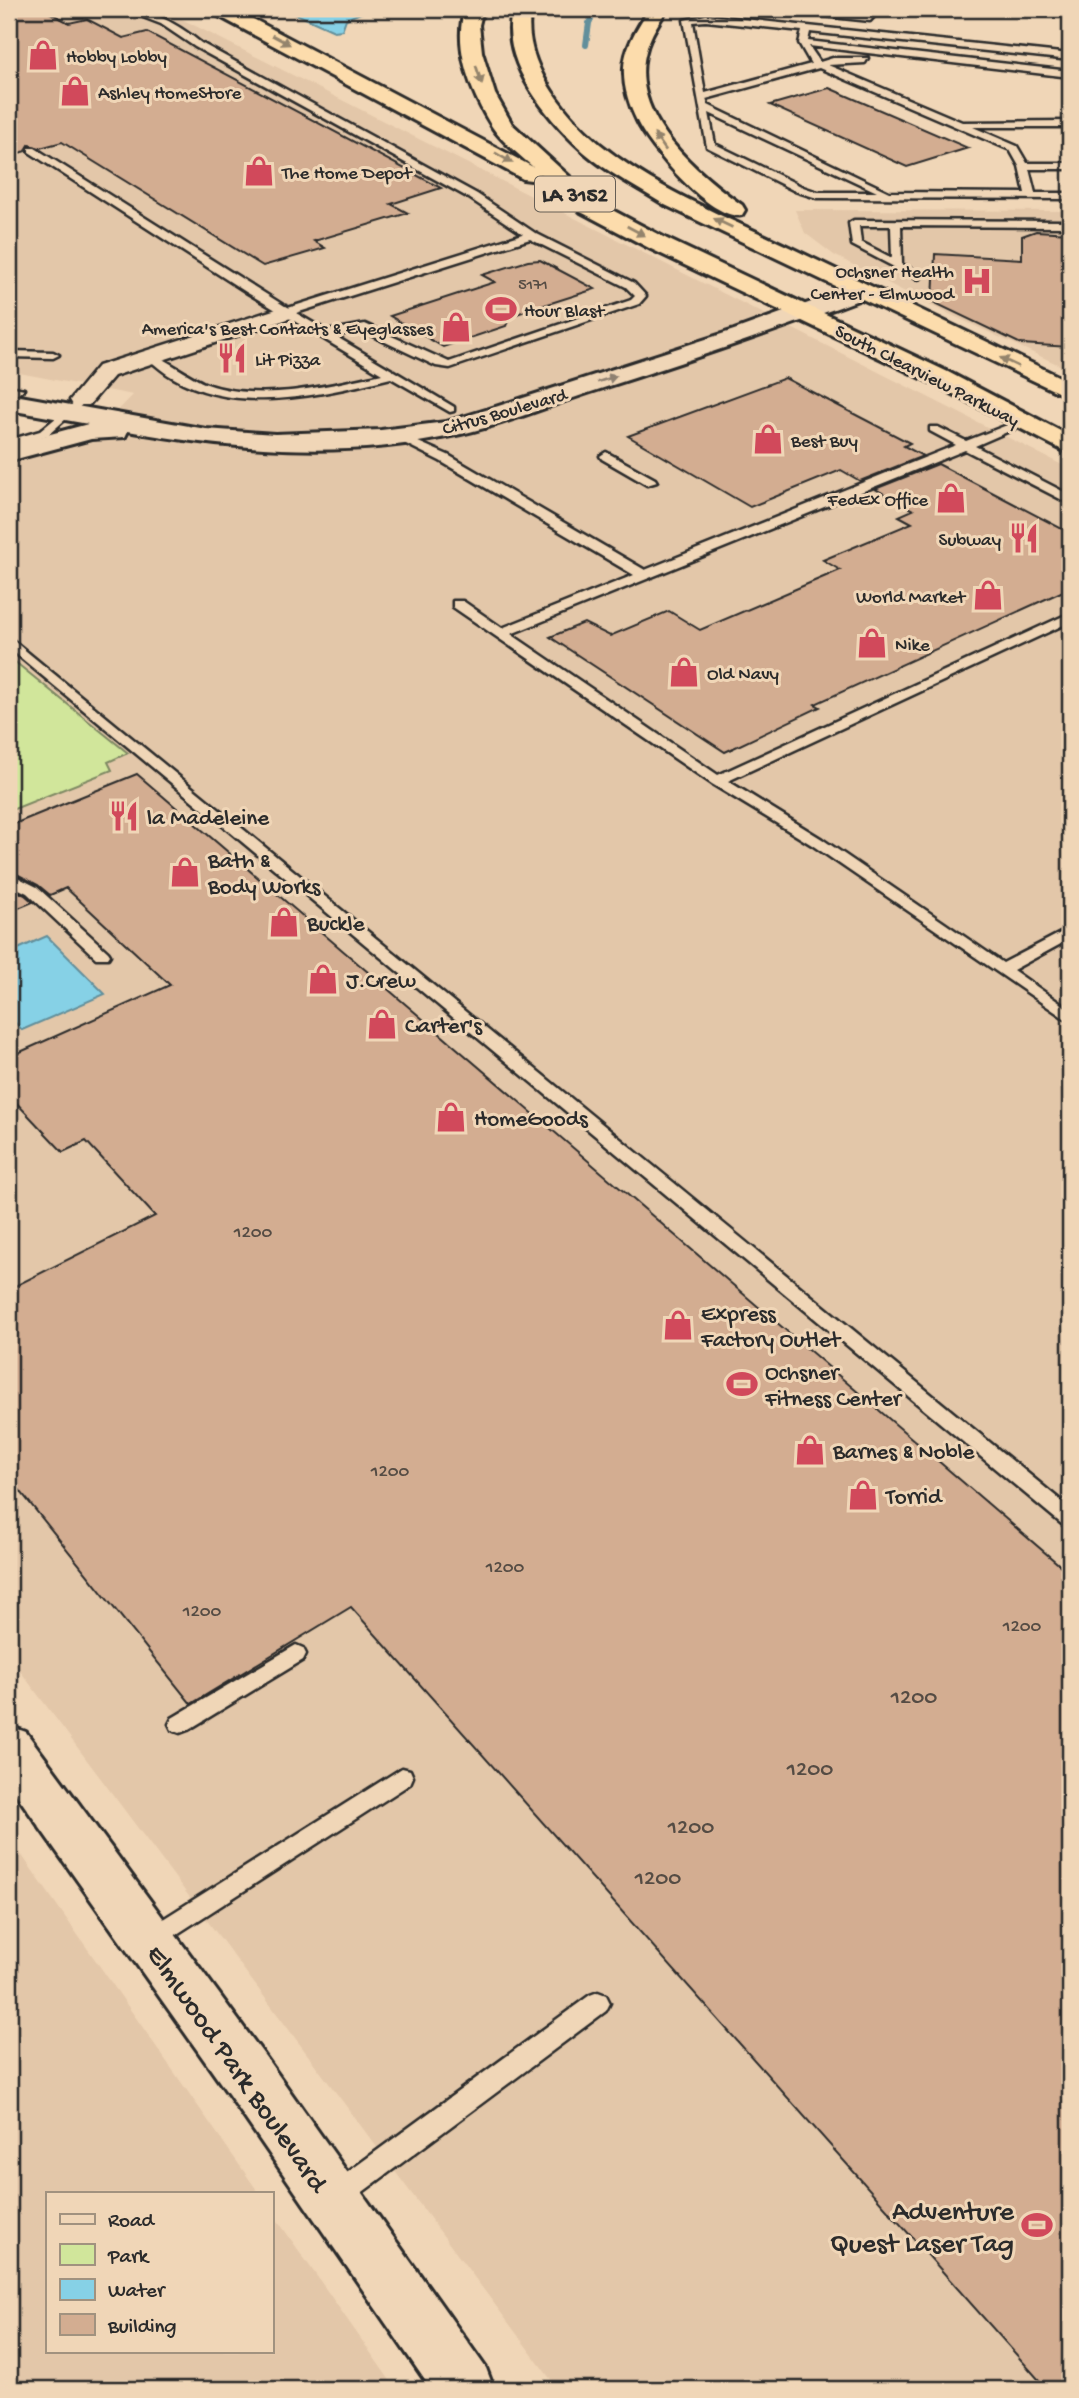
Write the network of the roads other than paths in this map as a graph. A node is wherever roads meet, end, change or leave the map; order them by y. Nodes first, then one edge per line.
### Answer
1 (126, 9) edge
2 (220, 9) edge
3 (474, 9) edge
4 (522, 9) edge
5 (658, 9) edge
6 (785, 9) edge
7 (877, 9) edge
8 (870, 18) junction
9 (807, 28) junction
10 (863, 33) junction
11 (803, 43) junction
12 (1070, 57) edge
13 (949, 60) junction
14 (819, 65) junction
15 (1070, 74) edge
16 (703, 102) junction
17 (958, 124) junction
18 (1070, 124) edge
19 (32, 150) dead end
20 (1024, 166) junction
21 (1070, 166) edge
22 (891, 195) junction
23 (1030, 195) junction
24 (1070, 195) edge
25 (589, 207) junction
26 (896, 223) junction
27 (1070, 224) edge
28 (531, 235) junction
29 (897, 265) junction
30 (828, 274) junction
31 (917, 276) dead end
32 (861, 291) junction
33 (774, 296) junction
34 (741, 307) dead end
35 (286, 312) junction
36 (805, 312) junction
37 (324, 335) junction
38 (621, 349) dead end
39 (415, 353) junction
40 (9, 354) edge
41 (53, 355) dead end
42 (150, 355) junction
43 (403, 358) dead end
44 (391, 368) junction
45 (1070, 391) edge
46 (11, 394) edge
47 (75, 406) junction
48 (450, 409) junction
49 (1024, 422) junction
50 (934, 429) dead end
51 (189, 433) junction
52 (396, 436) junction
53 (9, 444) edge
54 (965, 445) junction
55 (1070, 446) edge
56 (9, 453) edge
57 (606, 456) dead end
58 (651, 482) dead end
59 (1070, 500) edge
60 (644, 575) junction
61 (458, 604) dead end
62 (1070, 617) edge
63 (502, 633) junction
64 (9, 641) edge
65 (717, 781) junction
66 (9, 878) edge
67 (1070, 933) edge
68 (102, 955) dead end
69 (1002, 970) junction
70 (1070, 1017) edge
71 (1070, 1519) edge
72 (296, 1654) dead end
73 (180, 1724) dead end
74 (9, 1746) edge
75 (402, 1777) dead end
76 (149, 1940) junction
77 (598, 2003) dead end
78 (332, 2199) junction
79 (465, 2389) edge

1 - 28 lane
2 -> 25 highway
3 -> 25 highway, South Clearview Parkway / LA 3152
30 -> 4 highway, South Clearview Parkway / LA 3152
30 -> 5 highway
6 - 8 lane
7 - 8 lane
8 - 10 lane
9 - 10 lane
9 - 11 lane
9 - 16 lane
10 - 12 lane
11 - 13 lane
11 - 14 lane
13 - 14 lane
13 - 15 lane
14 - 16 lane
14 - 17 lane
16 - 22 lane
16 - 22 lane
17 - 18 lane
17 - 20 lane
19 - 35 lane
20 - 21 lane
20 - 23 lane
22 - 23 lane
23 - 24 lane
25 -> 33 highway, South Clearview Parkway / LA 3152
26 - 27 lane
26 - 29 lane
26 - 29 lane
28 - 35 lane
28 - 39 lane
29 - 31 lane
30 - 32 highway, South Clearview Parkway / LA 3152
30 - 33 street
32 - 36 street, Citrus Boulevard
45 -> 32 highway, South Clearview Parkway / LA 3152
33 - 34 street
33 - 36 highway, South Clearview Parkway / LA 3152
35 - 37 lane
35 - 42 street
36 - 49 highway, South Clearview Parkway / LA 3152
52 -> 36 street, Citrus Boulevard
37 - 39 lane
37 - 44 lane
38 - 48 street, Citrus Boulevard
39 - 43 lane
40 - 41 lane
42 - 44 lane
42 - 47 street
44 - 48 lane
46 - 47 street, Citrus Boulevard
47 - 48 street, Citrus Boulevard
47 - 51 street, Citrus Boulevard
47 - 53 lane
49 - 54 lane
49 - 55 highway, South Clearview Parkway / LA 3152
50 - 54 lane
51 - 52 street, Citrus Boulevard
51 - 56 street
52 - 60 lane
54 - 59 lane
54 - 60 lane
57 - 58 lane
60 - 63 lane
61 - 63 lane
62 - 65 lane
63 - 65 lane
64 - 71 lane
65 - 69 lane
66 - 68 lane
67 - 69 lane
69 - 70 lane
72 - 73 lane
74 - 76 street, Elmwood Park Boulevard
75 - 76 lane
76 - 78 street, Elmwood Park Boulevard
77 - 78 lane
78 - 79 street, Elmwood Park Boulevard

